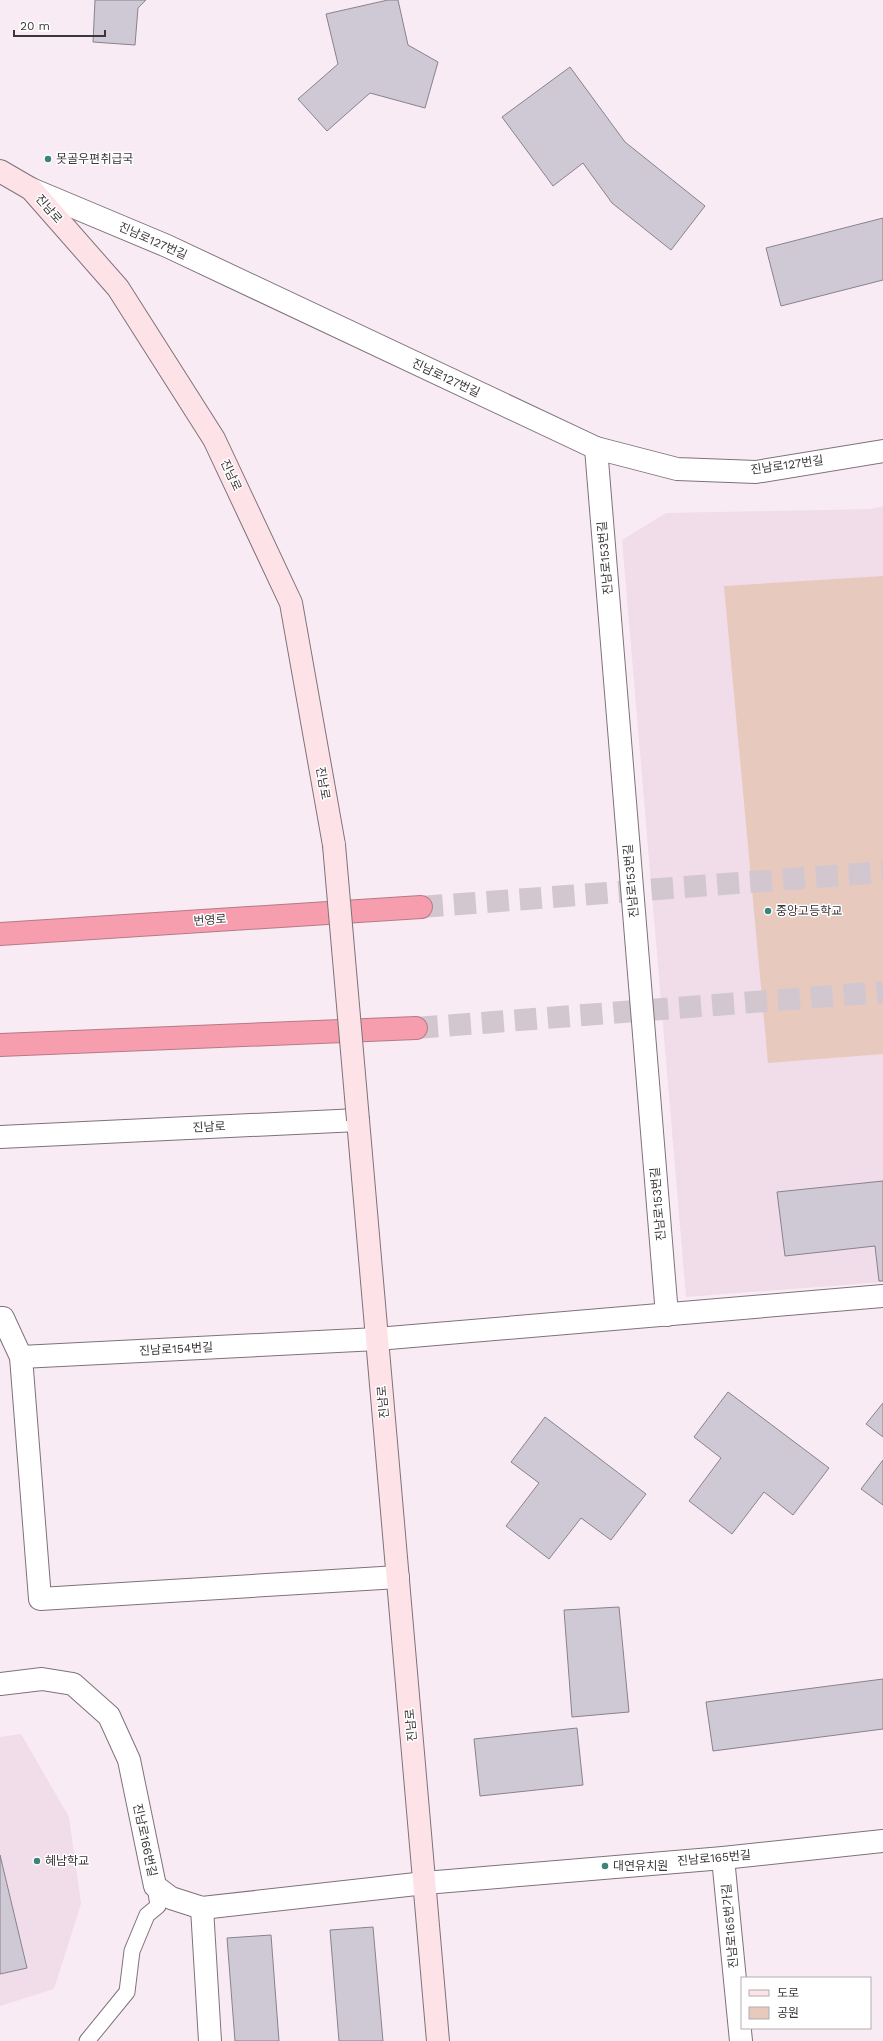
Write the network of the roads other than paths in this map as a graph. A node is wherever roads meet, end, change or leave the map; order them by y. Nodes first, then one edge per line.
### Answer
1 (0, 171) edge
2 (31, 188) junction
3 (596, 448) junction
4 (883, 451) edge
5 (421, 907) tunnel mouth
6 (0, 934) edge
7 (416, 1028) tunnel mouth
8 (0, 1045) edge
9 (358, 1120) junction
10 (0, 1137) edge
11 (883, 1296) edge
12 (667, 1315) junction
13 (0, 1318) edge
14 (377, 1339) junction
15 (21, 1357) junction
16 (398, 1577) junction
17 (0, 1684) edge
18 (883, 1841) edge
19 (723, 1858) junction
20 (424, 1883) junction
21 (155, 1886) junction
22 (202, 1908) junction
23 (87, 2041) edge
24 (210, 2041) edge
25 (438, 2041) edge
26 (741, 2041) edge

1 - 2 main road, 진남로
2 - 3 street, 진남로127번길
2 - 9 main road, 진남로, bridge
3 - 4 street, 진남로127번길
3 - 12 street, 진남로153번길
5 - 6 highway, 번영로
7 - 8 highway
9 - 10 street, 진남로
9 - 14 main road, 진남로
11 - 12 street
12 - 14 street
13 - 15 street
14 - 15 street, 진남로154번길
14 - 16 main road, 진남로
15 - 16 street
16 - 20 main road, 진남로
17 - 21 street, 진남로166번길
18 - 19 street, 진남로165번길
19 - 20 street, 진남로165번길
19 - 26 street, 진남로165번가길
20 - 22 street, 진남로166번길
20 - 25 main road, 진남로
21 - 22 street, 진남로166번길
21 - 23 lane
22 - 24 street

